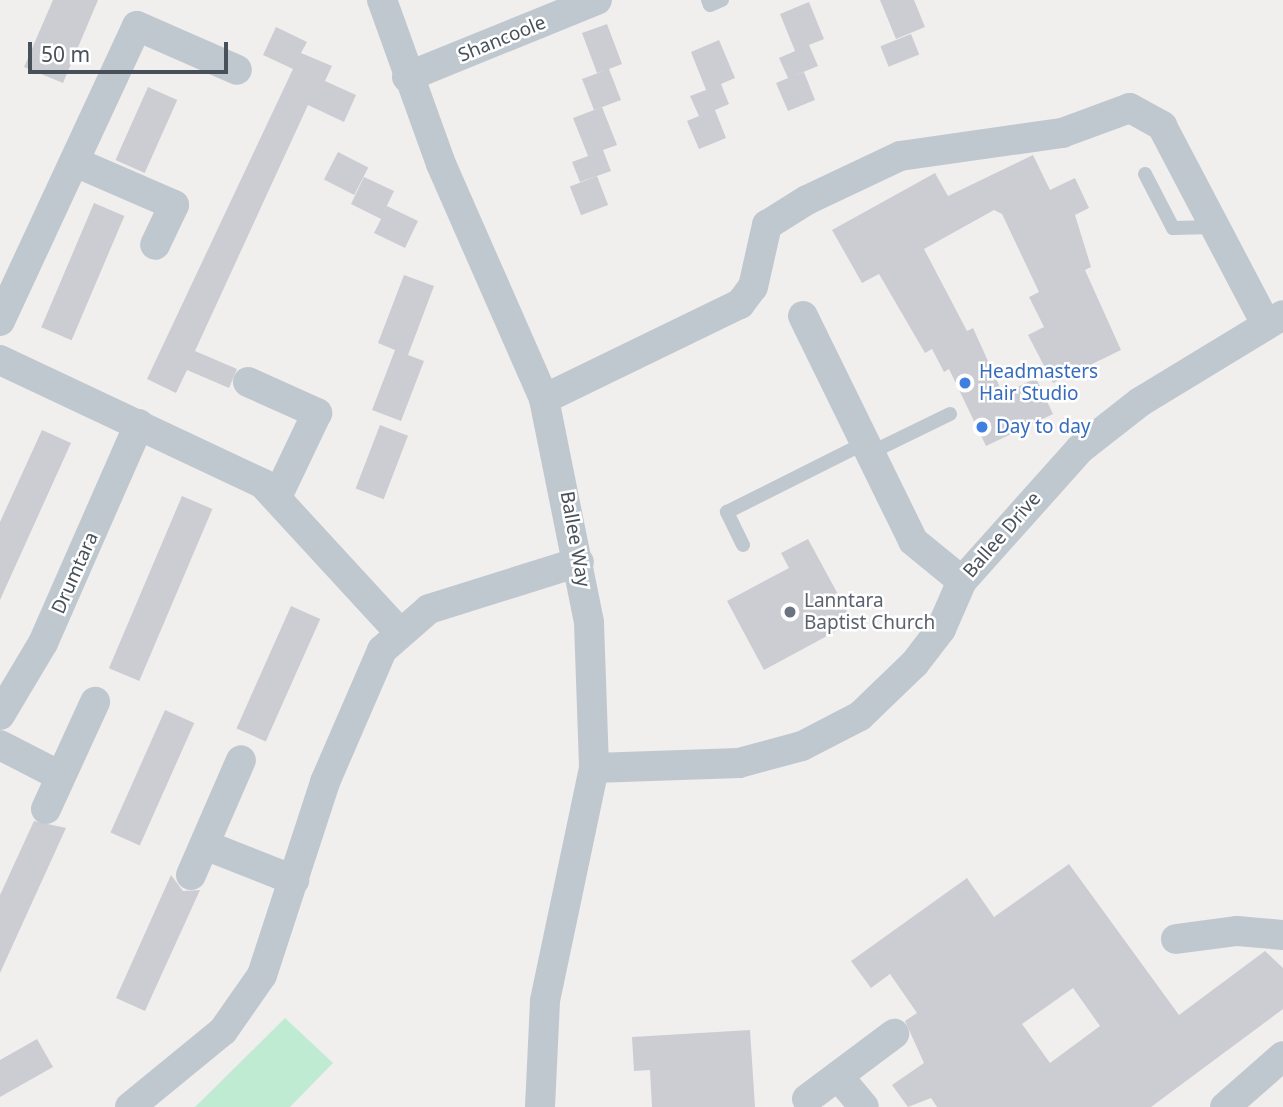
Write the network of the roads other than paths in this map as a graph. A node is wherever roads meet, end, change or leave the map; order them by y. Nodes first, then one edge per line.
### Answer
1 (382, 0) edge
2 (597, 0) edge
3 (708, 0) edge
4 (722, 0) edge
5 (237, 70) dead end
6 (407, 77) junction
7 (75, 162) junction
8 (1145, 174) dead end
9 (1214, 227) junction
10 (155, 245) dead end
11 (803, 316) dead end
12 (1274, 320) edge
13 (0, 321) edge
14 (0, 360) edge
15 (248, 382) dead end
16 (544, 399) junction
17 (950, 414) dead end
18 (139, 424) junction
19 (868, 448) junction
20 (277, 496) junction
21 (743, 545) dead end
22 (579, 562) junction
23 (962, 582) junction
24 (398, 631) junction
25 (95, 702) dead end
26 (0, 715) edge
27 (0, 745) edge
28 (241, 760) dead end
29 (594, 768) junction
30 (60, 776) junction
31 (46, 809) dead end
32 (205, 845) junction
33 (191, 875) dead end
34 (295, 880) junction
35 (1283, 935) edge
36 (1176, 939) dead end
37 (894, 1034) dead end
38 (1283, 1056) edge
39 (838, 1076) junction
40 (807, 1099) dead end
41 (130, 1107) edge
42 (540, 1107) edge
43 (864, 1107) edge
44 (1225, 1107) edge

1 - 6 street, Ballee Way
2 - 6 street, Shancoole
3 - 4 lane
5 - 7 street
6 - 16 street, Ballee Way
7 - 10 street
7 - 13 street
8 - 9 lane
9 - 12 street, Ballee Drive
9 - 16 street, Ballee Drive
11 - 19 street
12 - 23 street, Ballee Drive
14 - 18 street
15 - 20 street
16 - 22 street, Ballee Way
17 - 19 lane
18 - 20 street
18 - 26 street, Drumtara
19 - 21 lane
19 - 23 street
20 - 24 street
22 - 24 street
22 - 29 street, Ballee Way
23 - 29 street, Ballee Drive
24 - 34 street
25 - 30 street
27 - 30 street
28 - 32 street
29 - 42 street, Ballee Way
30 - 31 street
32 - 33 street
32 - 34 street
34 - 41 street
35 - 36 street
37 - 39 street
38 - 44 street
39 - 40 street
39 - 43 street

